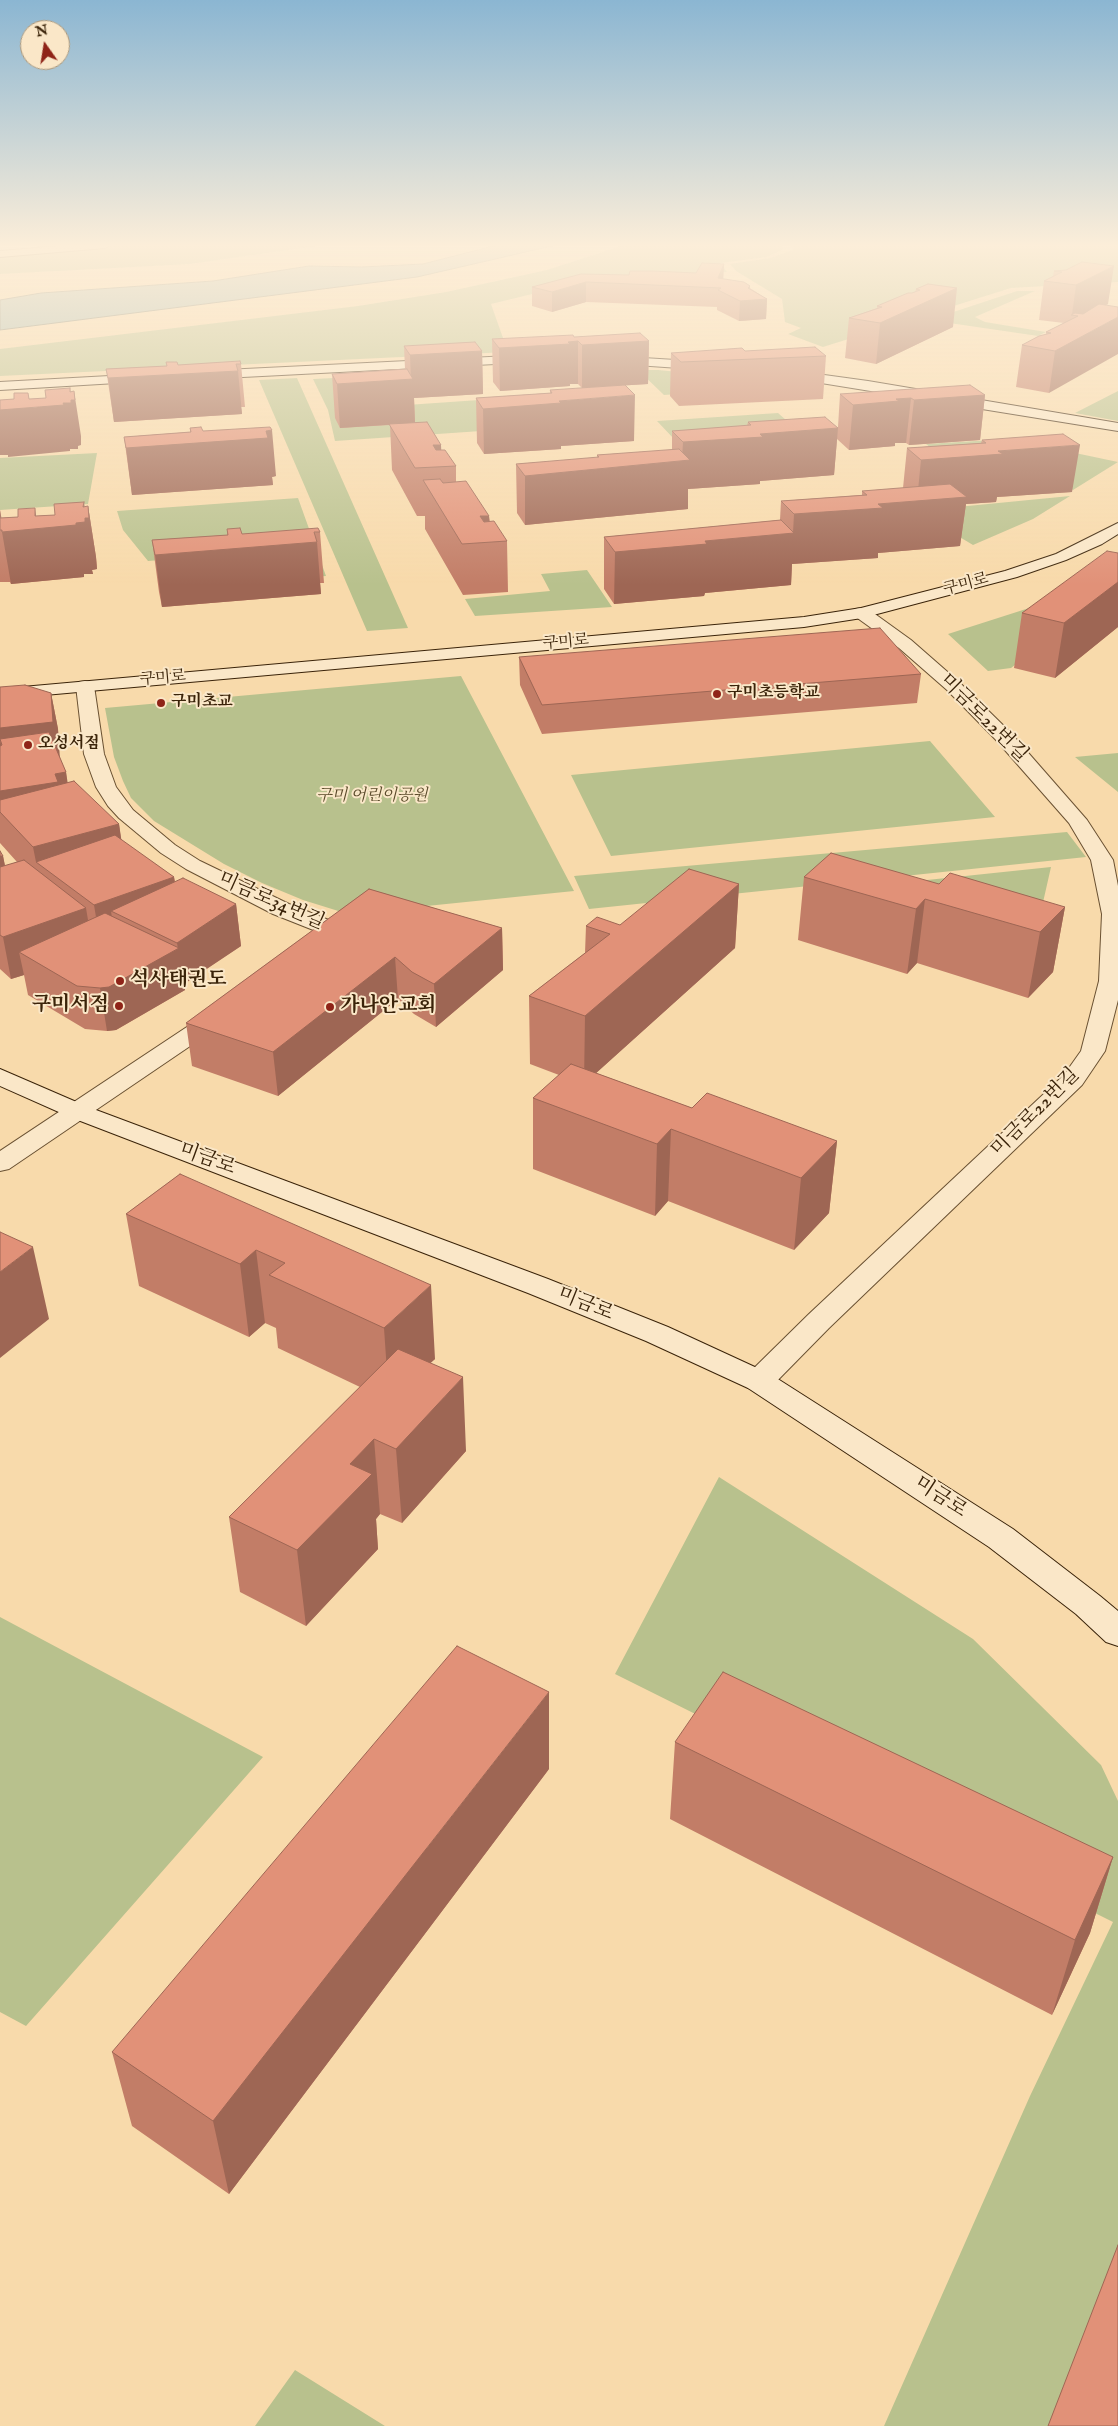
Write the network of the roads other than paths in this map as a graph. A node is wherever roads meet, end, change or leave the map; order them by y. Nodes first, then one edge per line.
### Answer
1 (540, 359) dead end
2 (598, 360) dead end
3 (721, 367) dead end
4 (777, 373) dead end
5 (196, 375) edge
6 (157, 377) edge
7 (0, 386) edge
8 (1118, 427) edge
9 (1118, 528) edge
10 (862, 613) junction
11 (85, 686) junction
12 (0, 694) edge
13 (313, 954) edge
14 (235, 1006) edge
15 (0, 1077) edge
16 (79, 1112) junction
17 (0, 1163) edge
18 (759, 1381) junction
19 (1118, 1632) edge

1 - 5 street
2 - 3 street
4 - 8 street
6 - 7 street
9 - 10 street, 구미로
10 - 11 street, 구미로
10 - 18 street, 미금로22번길
11 - 12 street, 구미로
11 - 13 street, 미금로34번길
14 - 16 street
15 - 16 street, 미금로
16 - 17 street
16 - 18 street, 미금로
18 - 19 street, 미금로

